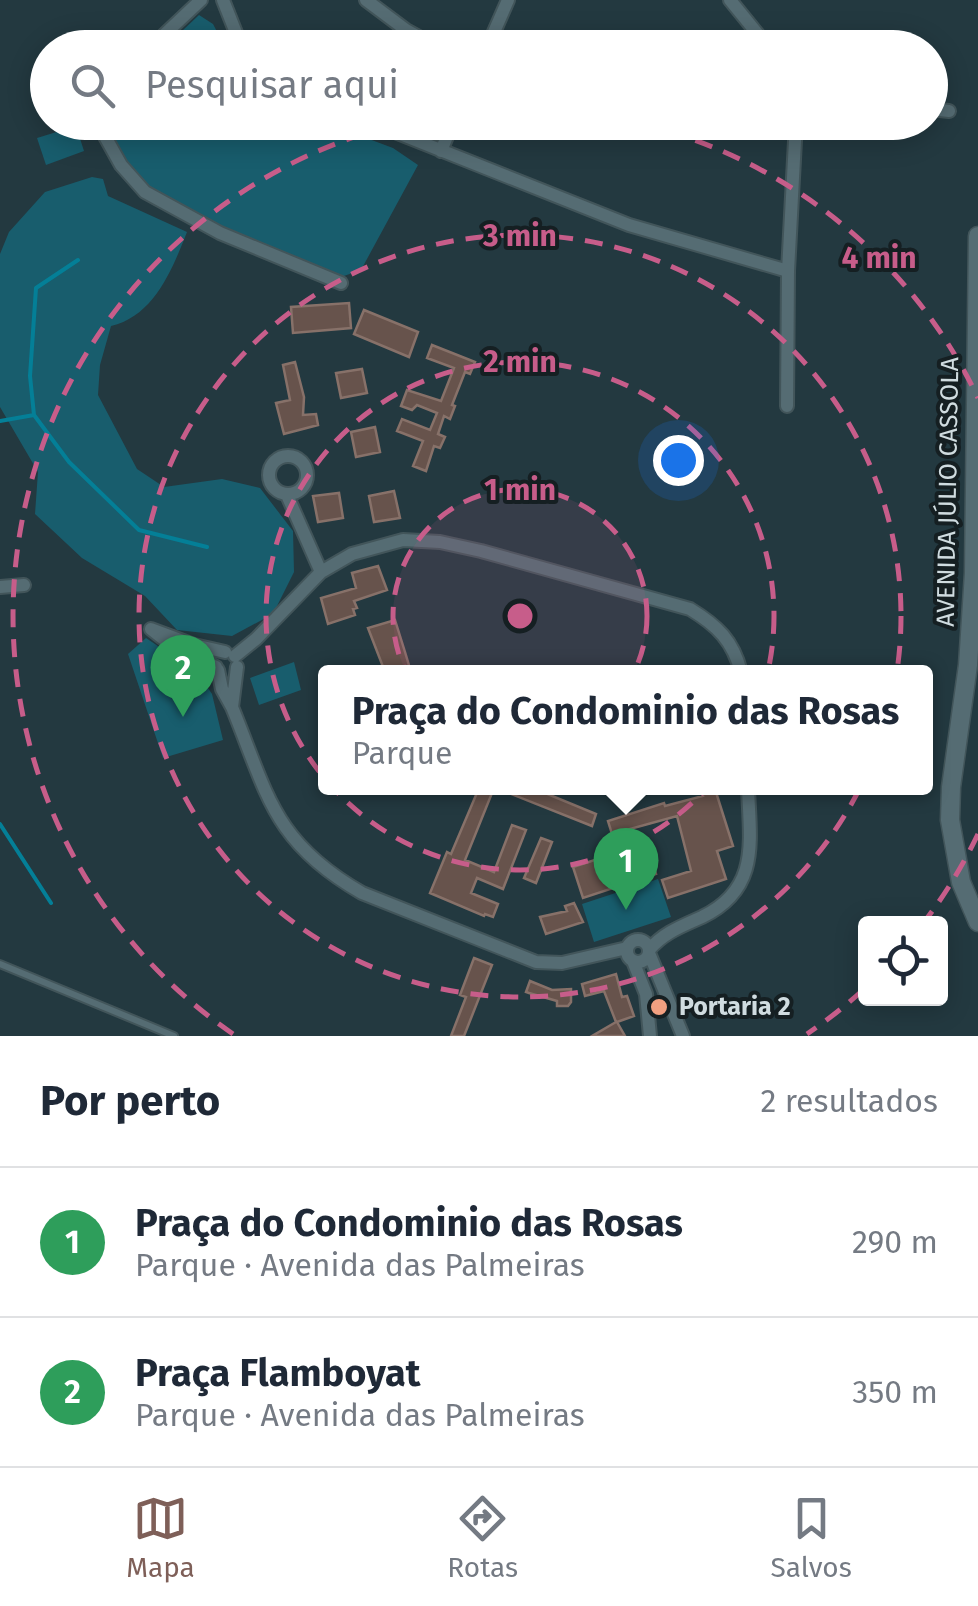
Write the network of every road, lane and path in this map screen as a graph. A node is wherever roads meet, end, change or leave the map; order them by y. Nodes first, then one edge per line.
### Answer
1 (201, 0) edge
2 (223, 0) edge
3 (366, 0) edge
4 (508, 0) edge
5 (730, 0) edge
6 (169, 30) edge
7 (235, 30) edge
8 (406, 30) edge
9 (495, 30) edge
10 (754, 30) edge
11 (108, 140) edge
12 (413, 140) edge
13 (445, 140) edge
14 (795, 140) edge
15 (440, 151) junction
16 (978, 236) edge
17 (788, 271) junction
18 (341, 283) dead end
19 (787, 406) dead end
20 (287, 495) dead end
21 (320, 572) junction
22 (24, 585) dead end
23 (0, 588) edge
24 (232, 659) junction
25 (739, 665) edge
26 (217, 668) junction
27 (232, 707) junction
28 (748, 795) edge
29 (978, 922) edge
30 (649, 951) junction
31 (630, 955) junction
32 (0, 964) edge
33 (664, 988) junction
34 (646, 994) junction
35 (174, 1036) edge
36 (650, 1036) edge
37 (684, 1036) edge

1 - 6 street
2 - 7 street
3 - 8 street
4 - 9 street
5 - 10 street
11 - 18 street
12 - 15 street
13 - 15 street
14 - 17 street
15 - 17 street
16 - 29 main road, AVENIDA JÚLIO CASSOLA
17 - 19 street
20 - 21 street
21 - 24 street
21 - 25 street
22 - 23 street
24 - 26 street
24 - 26 street
24 - 27 street
26 - 27 street
27 - 31 street
28 - 30 street
30 - 31 street
30 - 33 street
31 - 34 street
32 - 35 lane
33 - 34 lane
33 - 37 street
34 - 36 street

